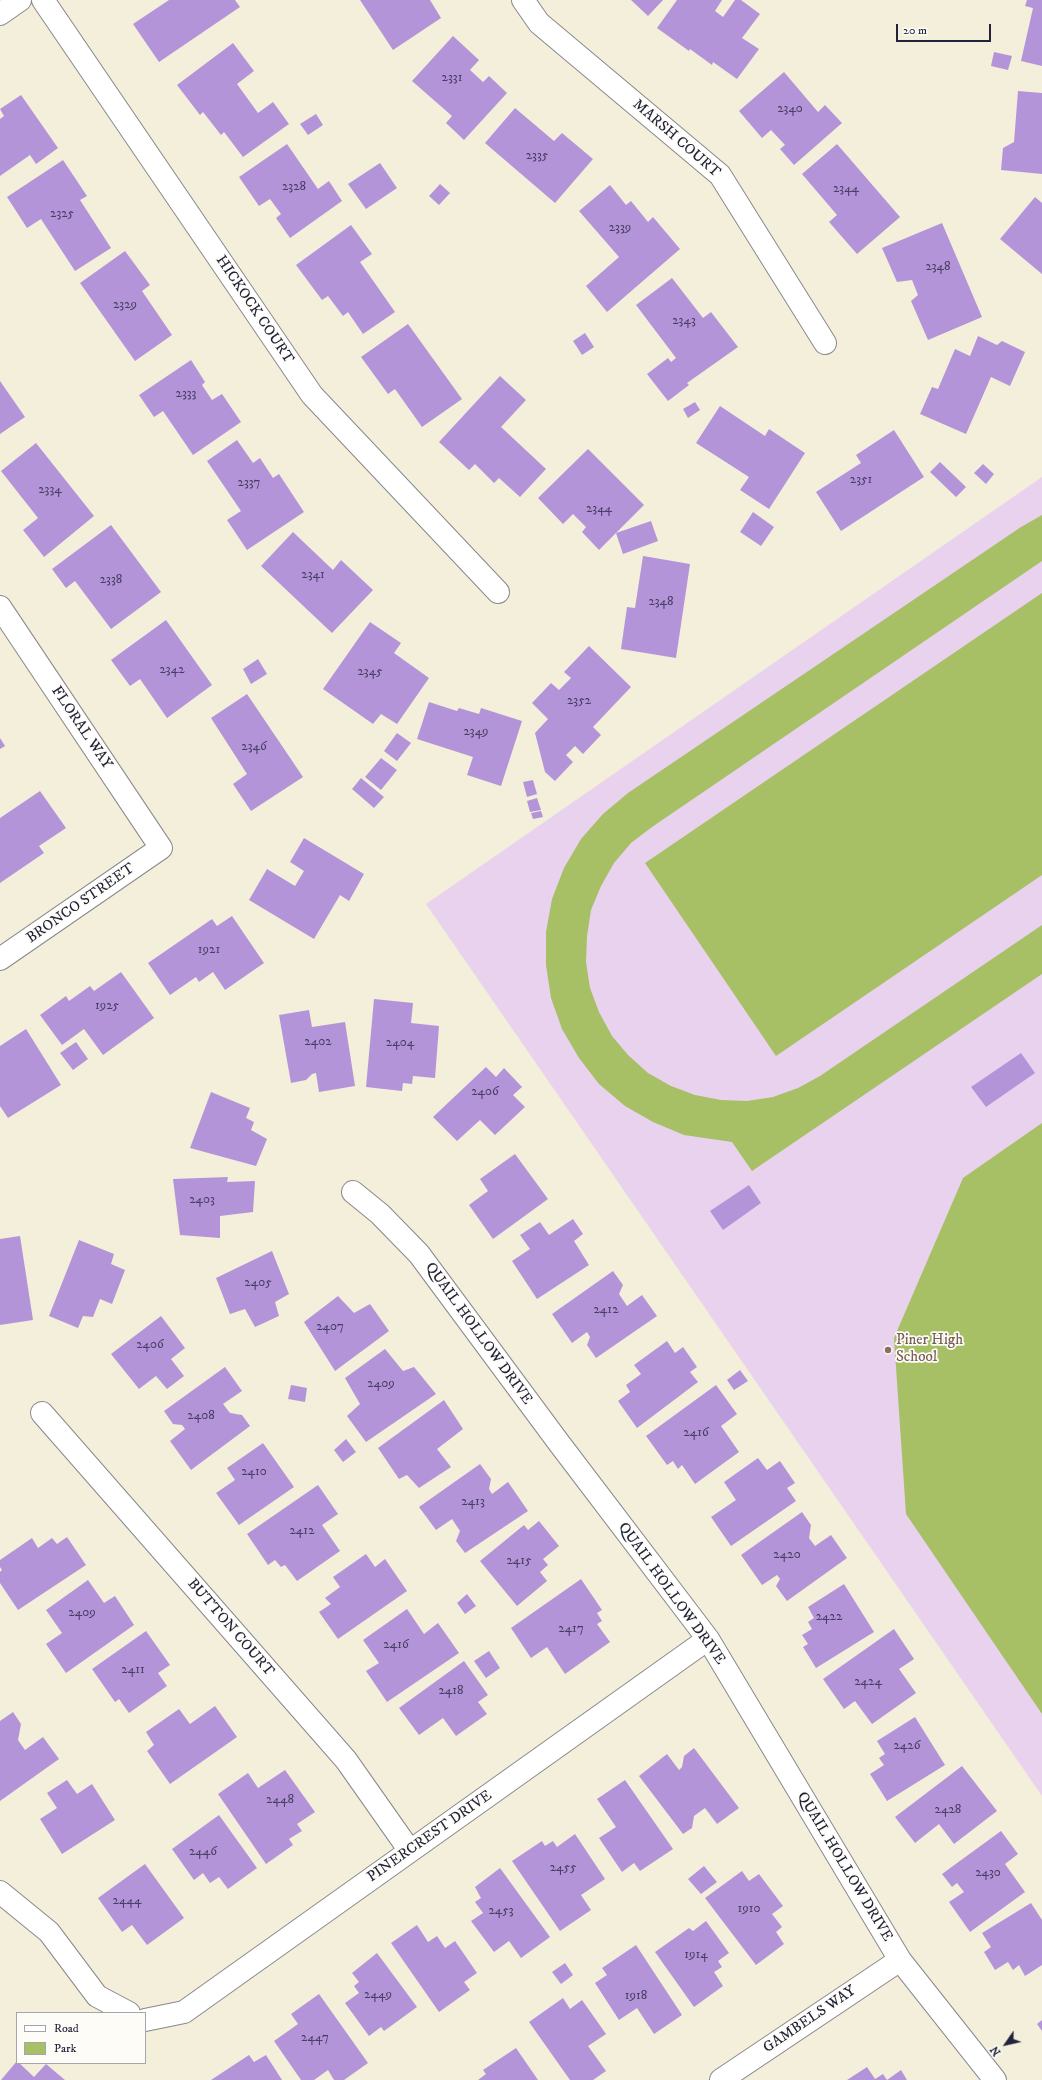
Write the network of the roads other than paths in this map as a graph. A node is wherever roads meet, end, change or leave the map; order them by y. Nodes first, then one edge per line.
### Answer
1 (20, 0) edge
2 (43, 0) edge
3 (523, 0) edge
4 (0, 14) edge
5 (825, 343) dead end
6 (498, 592) dead end
7 (0, 607) edge
8 (161, 848) joint
9 (0, 959) edge
10 (353, 1192) dead end
11 (42, 1413) dead end
12 (708, 1639) junction
13 (410, 1851) junction
14 (0, 1892) edge
15 (900, 1960) junction
16 (127, 2012) edge
17 (146, 2020) edge
18 (721, 2080) edge
19 (995, 2080) edge

1 - 4 street
2 - 6 street, HICKOCK COURT
3 - 5 street, MARSH COURT
7 - 8 street, FLORAL WAY
8 - 9 street, BRONCO STREET
10 - 12 street, QUAIL HOLLOW DRIVE
11 - 13 street, BUTTON COURT
12 - 13 street, PINERCREST DRIVE
12 - 15 street, QUAIL HOLLOW DRIVE
13 - 17 street, PINERCREST DRIVE
14 - 16 street
15 - 18 street, GAMBELS WAY
15 - 19 street, QUAIL HOLLOW DRIVE

